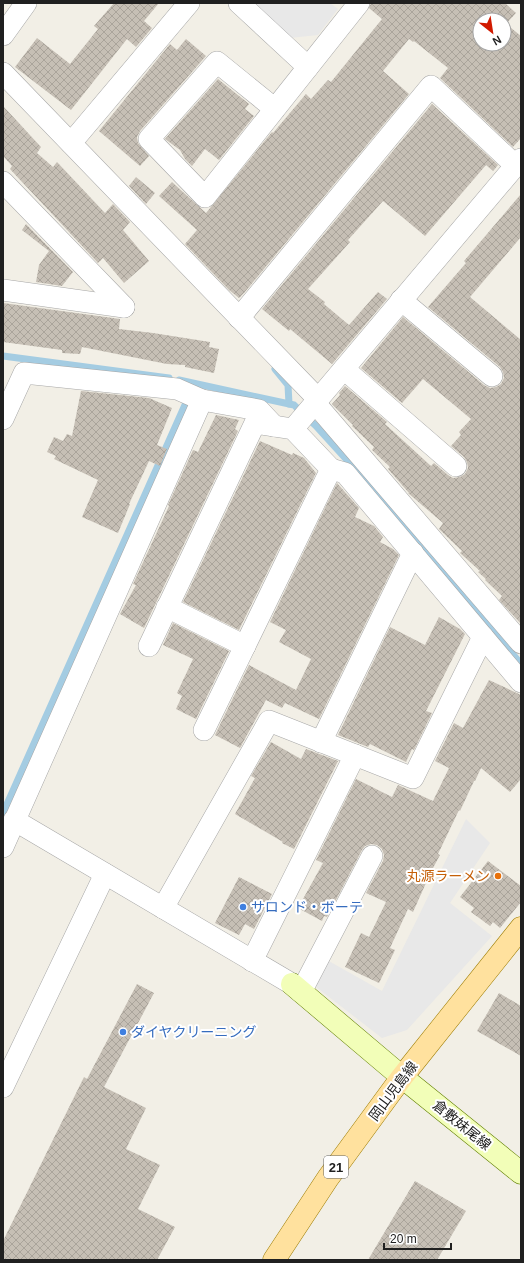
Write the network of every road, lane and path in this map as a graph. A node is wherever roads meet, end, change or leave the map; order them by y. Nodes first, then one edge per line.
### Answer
1 (26, 3) edge
2 (189, 3) edge
3 (239, 3) edge
4 (359, 3) edge
5 (3, 35) edge
6 (308, 67) junction
7 (3, 73) edge
8 (274, 109) junction
9 (71, 143) junction
10 (518, 162) edge
11 (3, 182) edge
12 (3, 290) edge
13 (402, 300) junction
14 (239, 318) junction
15 (344, 369) junction
16 (492, 376) dead end
17 (194, 396) junction
18 (302, 415) junction
19 (3, 419) edge
20 (456, 466) dead end
21 (331, 468) junction
22 (412, 553) junction
23 (167, 607) junction
24 (483, 637) junction
25 (521, 643) edge
26 (148, 646) dead end
27 (245, 646) junction
28 (521, 682) edge
29 (204, 730) dead end
30 (321, 742) junction
31 (355, 755) junction
32 (14, 820) junction
33 (3, 847) edge
34 (372, 856) dead end
35 (105, 874) junction
36 (163, 908) junction
37 (521, 928) edge
38 (252, 961) junction
39 (297, 988) junction
40 (402, 1077) junction
41 (3, 1087) edge
42 (521, 1173) edge
43 (274, 1260) edge

1 - 5 street
2 - 9 street
3 - 6 street
4 - 6 street
6 - 8 street
7 - 9 street
8 - 8 street
9 - 14 street
10 - 13 street
10 - 14 street
11 - 12 street
13 - 15 street
13 - 16 street
14 - 18 street
15 - 18 street
15 - 20 street
17 - 18 street
17 - 19 street
17 - 32 street
18 - 21 street
18 - 23 street
18 - 25 street
21 - 22 street
21 - 27 street
22 - 24 street
22 - 30 street
23 - 26 street
23 - 27 street
24 - 28 street
24 - 31 street
27 - 29 street
30 - 31 street
30 - 36 street
31 - 38 street
32 - 33 street
32 - 35 street
34 - 39 street
35 - 36 street
35 - 41 street
36 - 38 street
37 - 40 main road, 岡山児島線 / 21
38 - 39 street
39 - 40 main road, 倉敷妹尾線
40 - 42 main road, 倉敷妹尾線
40 - 43 main road, 岡山児島線 / 21

